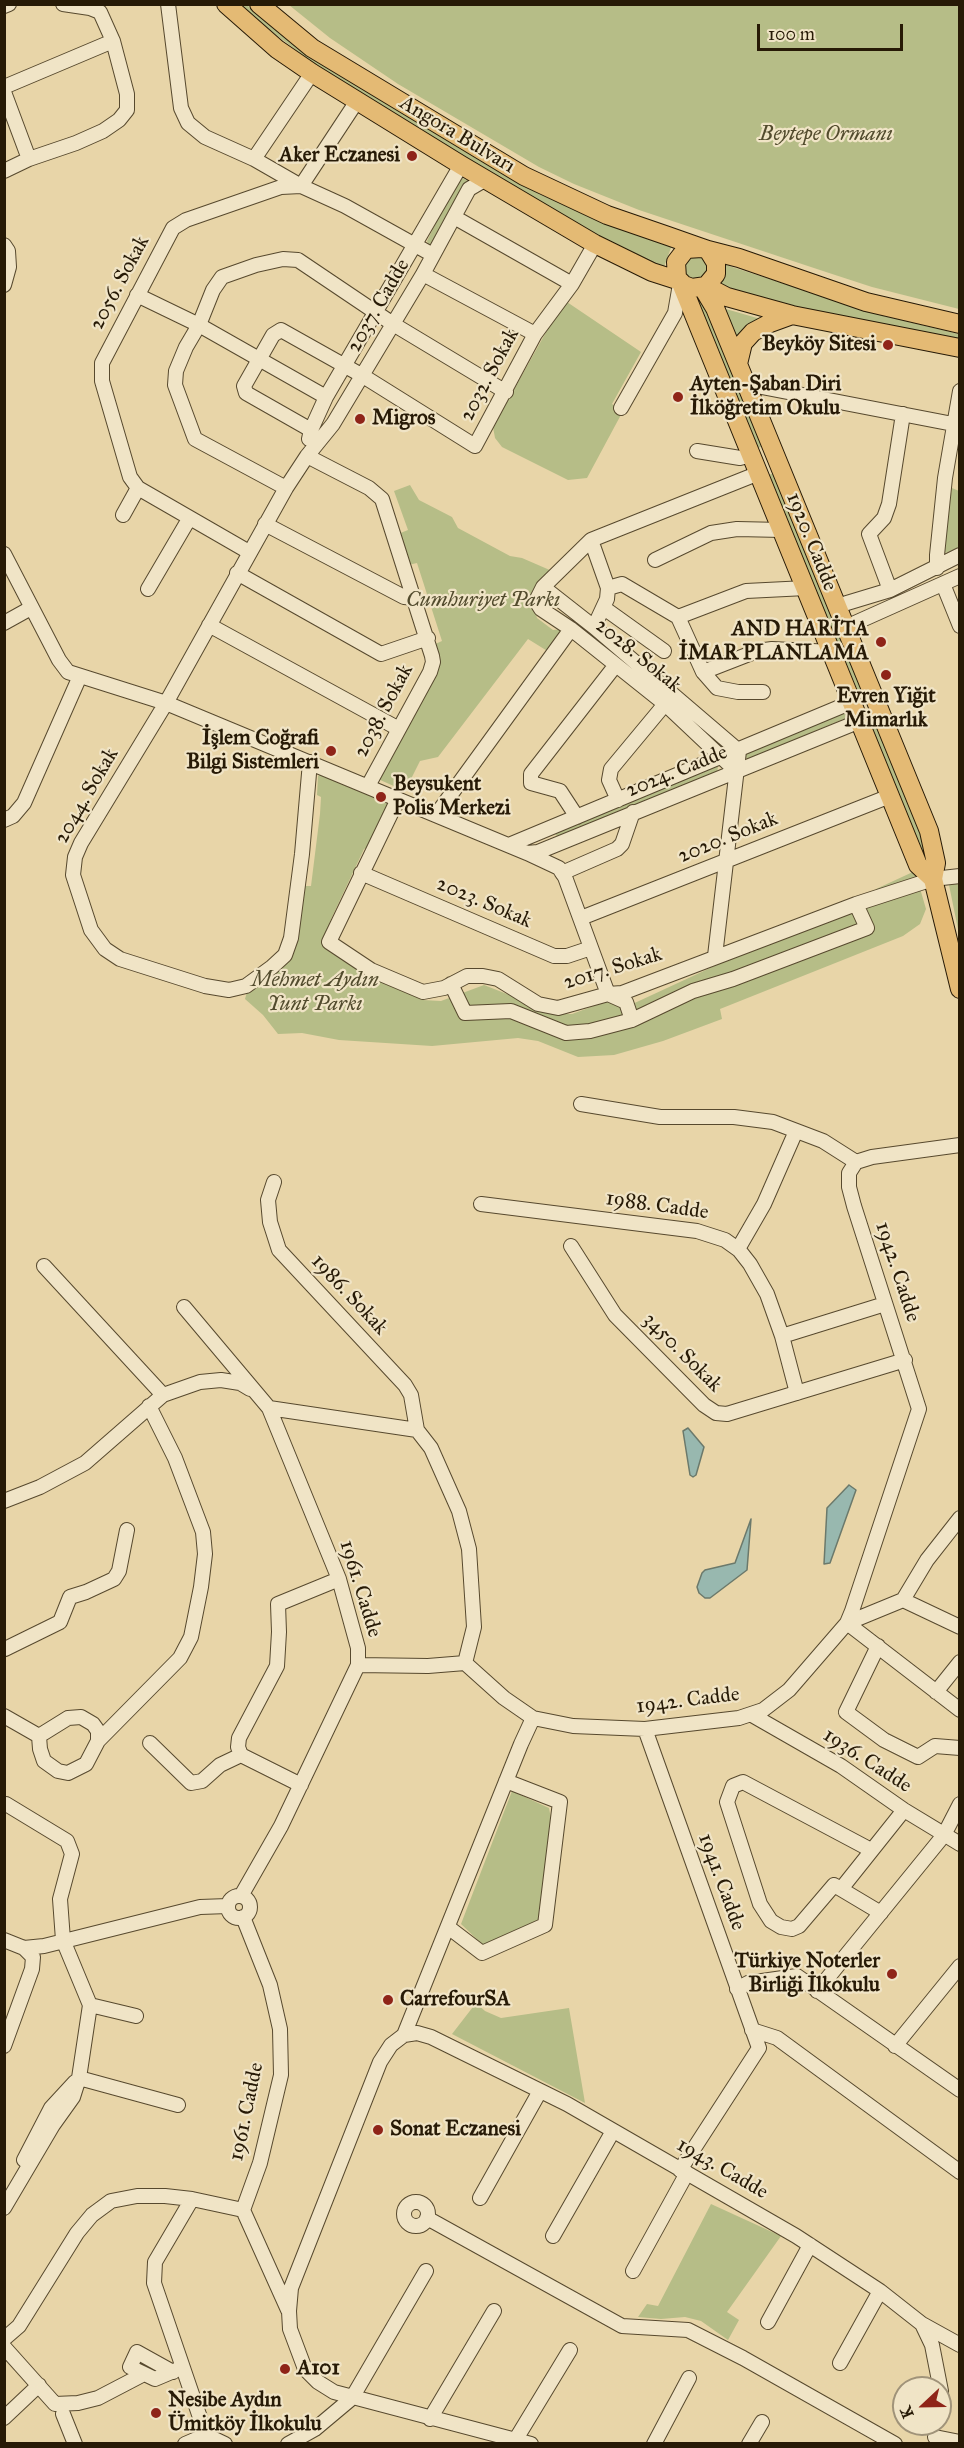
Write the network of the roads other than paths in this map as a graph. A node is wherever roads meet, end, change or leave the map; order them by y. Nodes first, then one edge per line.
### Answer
1 (9, 4) edge
2 (63, 4) edge
3 (168, 4) edge
4 (226, 4) edge
5 (259, 4) edge
6 (4, 6) edge
7 (113, 41) junction
8 (312, 73) junction
9 (4, 87) edge
10 (4, 92) edge
11 (357, 101) junction
12 (29, 159) junction
13 (254, 159) junction
14 (461, 165) junction
15 (4, 171) edge
16 (486, 179) junction
17 (301, 186) junction
18 (454, 216) junction
19 (595, 244) junction
20 (4, 245) edge
21 (416, 246) junction
22 (705, 249) junction
23 (433, 255) junction
24 (423, 274) junction
25 (681, 282) junction
26 (572, 284) junction
27 (4, 285) edge
28 (705, 287) junction
29 (137, 295) junction
30 (376, 313) junction
31 (792, 315) junction
32 (393, 324) junction
33 (960, 324) edge
34 (199, 325) junction
35 (535, 334) junction
36 (960, 348) edge
37 (260, 358) junction
38 (738, 364) junction
39 (344, 365) junction
40 (363, 376) junction
41 (746, 384) junction
42 (960, 391) edge
43 (506, 392) junction
44 (326, 397) junction
45 (621, 408) dead end
46 (903, 414) junction
47 (953, 424) junction
48 (311, 430) junction
49 (771, 446) junction
50 (697, 451) dead end
51 (752, 455) junction
52 (307, 456) junction
53 (778, 465) junction
54 (759, 473) junction
55 (945, 478) junction
56 (960, 484) edge
57 (138, 488) junction
58 (286, 488) junction
59 (123, 515) dead end
60 (189, 519) junction
61 (265, 524) junction
62 (782, 530) junction
63 (591, 540) junction
64 (249, 552) junction
65 (4, 554) edge
66 (960, 555) edge
67 (655, 560) dead end
68 (937, 568) junction
69 (237, 573) junction
70 (960, 576) edge
71 (943, 584) junction
72 (543, 587) junction
73 (608, 588) junction
74 (806, 588) junction
75 (148, 589) dead end
76 (890, 590) junction
77 (415, 598) junction
78 (837, 606) junction
79 (31, 608) junction
80 (604, 608) junction
81 (678, 617) junction
82 (4, 623) edge
83 (209, 625) junction
84 (960, 626) edge
85 (594, 627) junction
86 (846, 627) junction
87 (571, 629) junction
88 (428, 638) junction
89 (664, 651) dead end
90 (832, 652) junction
91 (615, 666) junction
92 (703, 672) junction
93 (80, 676) junction
94 (763, 692) dead end
95 (872, 694) junction
96 (852, 702) junction
97 (166, 703) junction
98 (666, 704) junction
99 (879, 713) junction
100 (860, 721) junction
101 (399, 729) junction
102 (739, 752) junction
103 (724, 758) junction
104 (310, 762) junction
105 (736, 771) junction
106 (368, 786) junction
107 (890, 796) junction
108 (398, 799) junction
109 (618, 800) junction
110 (633, 812) junction
111 (436, 815) junction
112 (576, 817) junction
113 (4, 820) edge
114 (547, 829) junction
115 (509, 845) junction
116 (553, 845) junction
117 (527, 853) junction
118 (545, 862) junction
119 (726, 862) junction
120 (361, 873) junction
121 (562, 873) junction
122 (960, 876) edge
123 (933, 879) junction
124 (856, 904) junction
125 (581, 918) junction
126 (591, 948) junction
127 (715, 956) junction
128 (451, 984) junction
129 (960, 989) edge
130 (608, 994) junction
131 (632, 1020) junction
132 (581, 1104) dead end
133 (796, 1131) junction
134 (960, 1145) edge
135 (856, 1162) junction
136 (274, 1182) dead end
137 (481, 1204) dead end
138 (571, 1246) dead end
139 (738, 1250) junction
140 (44, 1266) dead end
141 (885, 1304) junction
142 (184, 1308) dead end
143 (782, 1336) junction
144 (904, 1360) junction
145 (257, 1393) junction
146 (797, 1393) junction
147 (163, 1395) junction
148 (149, 1407) junction
149 (269, 1408) junction
150 (417, 1430) junction
151 (4, 1501) edge
152 (960, 1518) edge
153 (127, 1530) dead end
154 (339, 1579) junction
155 (903, 1600) junction
156 (847, 1623) junction
157 (960, 1627) edge
158 (878, 1646) junction
159 (5, 1649) edge
160 (960, 1662) edge
161 (465, 1663) junction
162 (358, 1665) junction
163 (936, 1692) junction
164 (960, 1710) edge
165 (752, 1715) junction
166 (4, 1716) edge
167 (533, 1718) junction
168 (645, 1730) junction
169 (39, 1736) junction
170 (98, 1741) junction
171 (150, 1743) dead end
172 (960, 1748) edge
173 (240, 1755) junction
174 (506, 1781) junction
175 (301, 1785) junction
176 (6, 1804) edge
177 (960, 1804) edge
178 (904, 1810) junction
179 (944, 1835) junction
180 (960, 1844) edge
181 (871, 1850) junction
182 (841, 1889) junction
183 (241, 1896) junction
184 (228, 1906) junction
185 (881, 1913) junction
186 (243, 1917) junction
187 (448, 1927) junction
188 (4, 1940) edge
189 (63, 1940) junction
190 (24, 1948) junction
191 (960, 1966) edge
192 (737, 1989) junction
193 (817, 1990) junction
194 (90, 2005) junction
195 (136, 2016) dead end
196 (752, 2030) junction
197 (404, 2035) junction
198 (4, 2046) edge
199 (895, 2046) junction
200 (79, 2078) junction
201 (960, 2090) edge
202 (540, 2091) junction
203 (178, 2105) dead end
204 (613, 2131) junction
205 (683, 2171) junction
206 (960, 2172) edge
207 (480, 2198) dead end
208 (192, 2199) junction
209 (4, 2208) edge
210 (243, 2210) junction
211 (428, 2218) dead end
212 (553, 2236) dead end
213 (810, 2245) junction
214 (426, 2271) dead end
215 (633, 2271) dead end
216 (880, 2291) junction
217 (289, 2311) junction
218 (494, 2311) dead end
219 (768, 2322) dead end
220 (922, 2324) junction
221 (4, 2339) edge
222 (960, 2345) edge
223 (4, 2347) edge
224 (570, 2350) dead end
225 (840, 2363) dead end
226 (177, 2370) junction
227 (144, 2374) junction
228 (938, 2376) edge
229 (689, 2378) dead end
230 (39, 2385) junction
231 (352, 2398) junction
232 (59, 2409) junction
233 (4, 2418) edge
234 (430, 2419) junction
235 (762, 2422) dead end
236 (206, 2435) junction
237 (478, 2436) edge
238 (939, 2436) edge
239 (516, 2439) junction
240 (960, 2442) edge
241 (75, 2444) edge
242 (185, 2444) edge
243 (225, 2444) edge
244 (288, 2444) edge
245 (531, 2444) edge
246 (654, 2444) edge
247 (749, 2444) edge
248 (895, 2444) edge

1 - 6 street
2 - 7 street
3 - 13 street
4 - 8 main road, Angora Bulvarı
5 - 22 main road, Angora Bulvarı
7 - 9 street
7 - 12 street
8 - 11 main road, Angora Bulvarı
8 - 13 street
10 - 12 street
11 - 14 main road, Angora Bulvarı
11 - 17 street
12 - 15 street
13 - 17 street
14 - 16 main road, Angora Bulvarı
14 - 21 street, 2037. Cadde
16 - 18 street, 2037. Cadde
16 - 19 main road, Angora Bulvarı
17 - 21 street
17 - 29 street, 2056. Sokak
18 - 23 street, 2037. Cadde
18 - 26 street
19 - 25 main road, Angora Bulvarı
19 - 26 street, 2032. Sokak
20 - 27 street
21 - 23 street
21 - 30 street, 2037. Cadde
22 - 25 main road
22 - 28 main road
22 - 33 main road, Angora Bulvarı
23 - 24 street, 2037. Cadde
24 - 32 street, 2037. Cadde
24 - 35 street
25 - 28 main road, Angora Bulvarı
25 - 45 street
25 - 51 main road, 1920. Cadde
26 - 35 street, 2032. Sokak
28 - 31 main road, Angora Bulvarı
28 - 38 main road, 1920. Cadde
29 - 34 street
29 - 57 street, 2056. Sokak
30 - 32 street
30 - 34 street
30 - 39 street, 2037. Cadde
31 - 36 main road, Angora Bulvarı
31 - 38 main road
32 - 40 street, 2037. Cadde
32 - 43 street
34 - 37 street
34 - 58 street
35 - 43 street, 2032. Sokak
37 - 39 street
37 - 44 street
37 - 48 street
38 - 41 main road, 1920. Cadde
39 - 40 street
39 - 44 street, 2037. Cadde
40 - 43 street, 2032. Sokak
40 - 52 street, 2037. Cadde
41 - 46 street
41 - 49 main road, 1920. Cadde
42 - 47 street
44 - 48 street, 2037. Cadde
46 - 47 street
46 - 76 street
47 - 55 street
48 - 52 street, 2037. Cadde
49 - 51 main road
49 - 53 main road, 1920. Cadde
50 - 51 street
51 - 54 main road, 1920. Cadde
52 - 58 street, 2037. Cadde
52 - 77 street, 2038. Sokak
53 - 54 main road
53 - 78 main road, 1920. Cadde
54 - 62 main road, 1920. Cadde
54 - 63 street
55 - 56 street
55 - 68 street
57 - 59 street
57 - 60 street
58 - 61 street, 2037. Cadde
60 - 64 street
60 - 75 street
61 - 64 street, 2037. Cadde
61 - 77 street
62 - 67 street
62 - 74 main road, 1920. Cadde
63 - 72 street
63 - 73 street, 2028. Sokak
64 - 69 street, 2037. Cadde
65 - 79 street
66 - 68 street
68 - 76 street
69 - 83 street, 2037. Cadde
69 - 88 street
70 - 71 street
71 - 84 street
71 - 86 street
72 - 85 street, 2028. Sokak
72 - 87 street, 2028. Sokak
73 - 80 street, 2028. Sokak
73 - 81 street
74 - 81 street
74 - 90 main road, 1920. Cadde
76 - 78 street
77 - 88 street, 2038. Sokak
78 - 86 main road, 1920. Cadde
79 - 82 street
79 - 93 street
80 - 85 street, 2028. Sokak
80 - 89 street
81 - 92 street
83 - 97 street, 2037. Cadde
83 - 101 street
85 - 102 street, 2028. Sokak
86 - 95 main road, 1920. Cadde
87 - 91 street, 2028. Sokak
87 - 111 street
88 - 101 street, 2038. Sokak
90 - 92 street
90 - 96 main road, 1920. Cadde
91 - 98 street, 2028. Sokak
91 - 112 street
92 - 94 street
93 - 97 street
93 - 113 street
95 - 96 main road
95 - 99 main road, 1920. Cadde
96 - 100 main road, 1920. Cadde
96 - 102 street, 2024. Cadde
97 - 104 street
97 - 104 street, 2044. Sokak
98 - 103 street, 2028. Sokak
98 - 109 street
99 - 100 main road
99 - 123 main road, 1920. Cadde
100 - 105 street, 2024. Cadde
100 - 107 main road, 1920. Cadde
101 - 106 street, 2038. Sokak
102 - 103 street, 2024. Cadde
102 - 105 street
103 - 105 street, 2028. Sokak
103 - 109 street, 2024. Cadde
104 - 106 street
105 - 110 street, 2024. Cadde
105 - 119 street
106 - 108 street
107 - 119 street, 2020. Sokak
107 - 123 main road, 1920. Cadde
108 - 111 street
108 - 120 street, 2017. Sokak
109 - 112 street, 2024. Cadde
110 - 116 street, 2024. Cadde
110 - 121 street
111 - 115 street
112 - 114 street, 2024. Cadde
114 - 115 street, 2024. Cadde
114 - 116 street
115 - 117 street
116 - 117 street, 2024. Cadde
116 - 118 street
117 - 118 street
118 - 121 street
119 - 125 street, 2020. Sokak
119 - 127 street
120 - 126 street, 2023. Sokak
120 - 128 street, 2017. Sokak
121 - 125 street
122 - 123 street, 2017. Sokak
123 - 124 street, 2017. Sokak
123 - 129 main road, 1920. Cadde
124 - 127 street, 2017. Sokak
124 - 131 street
125 - 126 street
126 - 130 street
127 - 130 street, 2017. Sokak
128 - 130 street, 2017. Sokak
128 - 131 street
130 - 131 street
132 - 133 street
133 - 135 street
133 - 139 street
134 - 135 street
135 - 141 street, 1942. Cadde
136 - 150 street, 1986. Sokak
137 - 139 street, 1988. Cadde
138 - 146 street, 3450. Sokak
139 - 143 street, 1988. Cadde
140 - 147 street
141 - 143 street
141 - 144 street, 1942. Cadde
142 - 145 street, 1961. Cadde
143 - 146 street, 1988. Cadde
144 - 146 street, 3450. Sokak
144 - 156 street, 1942. Cadde
145 - 147 street
145 - 149 street, 1961. Cadde
147 - 148 street
148 - 151 street
148 - 170 street
149 - 150 street
149 - 154 street, 1961. Cadde
150 - 161 street
152 - 155 street
153 - 159 street
154 - 162 street, 1961. Cadde
154 - 173 street
155 - 156 street
155 - 157 street
156 - 158 street
156 - 165 street, 1942. Cadde
158 - 163 street
158 - 172 street
160 - 163 street
161 - 162 street
161 - 167 street, 1942. Cadde
162 - 175 street, 1961. Cadde
163 - 164 street
165 - 168 street, 1942. Cadde
165 - 178 street, 1936. Cadde
166 - 169 street
167 - 168 street, 1942. Cadde
167 - 174 street
168 - 192 street, 1941. Cadde
169 - 170 street
169 - 170 street
171 - 173 street
173 - 175 street
174 - 187 street
174 - 187 street
175 - 183 street, 1961. Cadde
176 - 189 street
177 - 179 street
178 - 179 street, 1936. Cadde
178 - 181 street
179 - 180 street, 1936. Cadde
179 - 185 street
181 - 182 street
181 - 182 street
182 - 185 street
183 - 184 street
183 - 186 street
184 - 186 street
184 - 189 street
185 - 193 street
186 - 210 street, 1961. Cadde
187 - 197 street
188 - 190 street
189 - 190 street
189 - 194 street
190 - 198 street
191 - 199 street
192 - 193 street
192 - 196 street, 1941. Cadde
193 - 199 street
194 - 195 street
194 - 200 street
196 - 205 street, 1941. Cadde
196 - 206 street
197 - 202 street, 1943. Cadde
197 - 217 street
199 - 201 street
200 - 203 street
200 - 209 street
202 - 204 street, 1943. Cadde
202 - 207 street
204 - 205 street, 1943. Cadde
204 - 212 street
205 - 213 street, 1943. Cadde
205 - 215 street
208 - 210 street
208 - 221 street
208 - 226 street
210 - 217 street
211 - 248 street
213 - 216 street, 1943. Cadde
213 - 219 street
214 - 231 street
216 - 220 street, 1943. Cadde
216 - 225 street
217 - 231 street
218 - 234 street
220 - 222 street
220 - 228 street, 1943. Cadde
223 - 230 street
224 - 239 street
226 - 227 street
226 - 227 street
226 - 236 street
227 - 232 street
229 - 246 street
230 - 232 street
230 - 233 street
231 - 234 street
231 - 244 street
232 - 241 street
234 - 237 street
235 - 247 street
236 - 242 street
236 - 243 street
237 - 239 street
238 - 240 street
239 - 245 street

